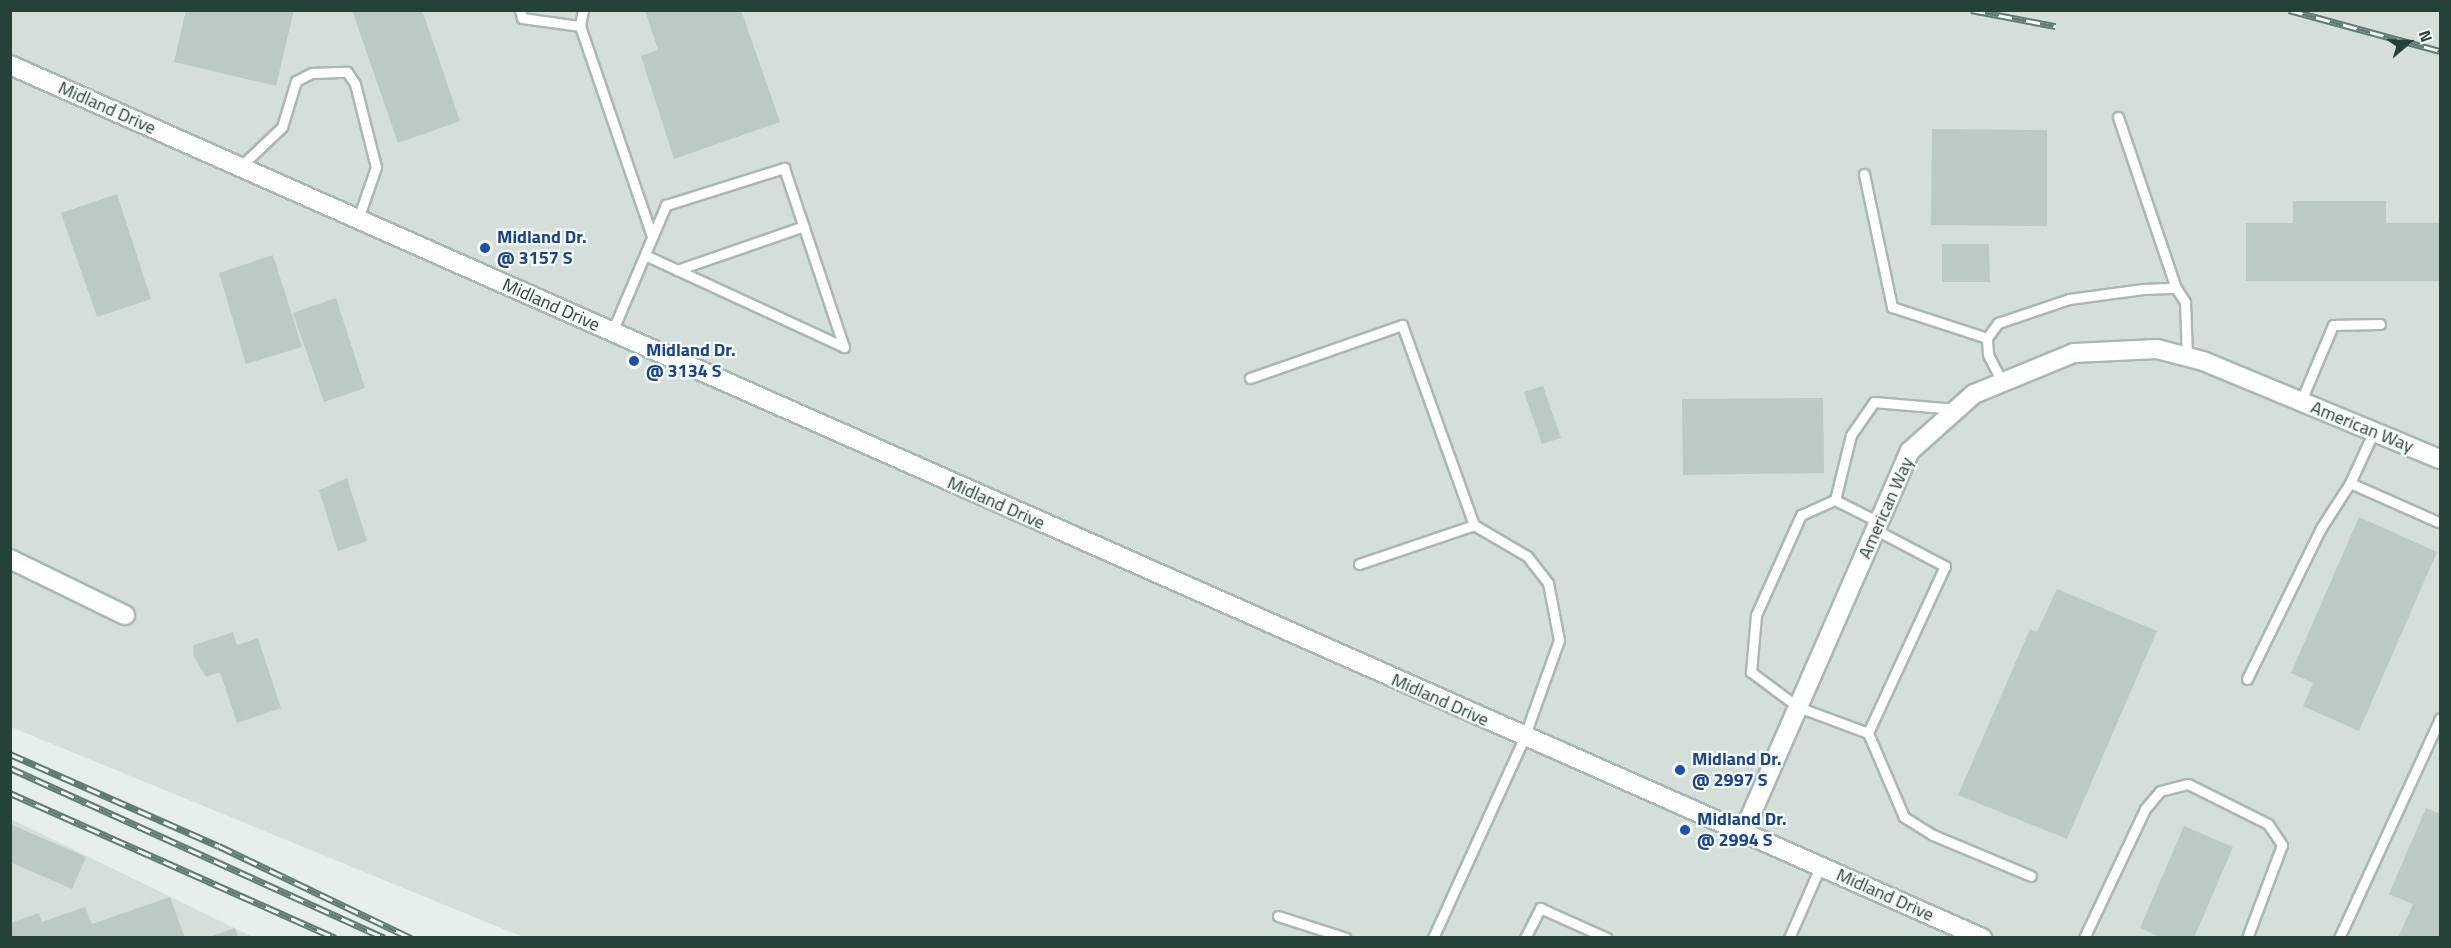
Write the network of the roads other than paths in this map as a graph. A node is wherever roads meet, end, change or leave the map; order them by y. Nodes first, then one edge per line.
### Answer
1 (520, 10) edge
2 (583, 10) edge
3 (580, 26) junction
4 (10, 65) edge
5 (2118, 117) dead end
6 (240, 167) junction
7 (1864, 174) dead end
8 (358, 219) junction
9 (804, 226) junction
10 (652, 236) junction
11 (645, 255) junction
12 (677, 270) junction
13 (2176, 288) junction
14 (2380, 324) dead end
15 (612, 332) junction
16 (1987, 338) junction
17 (2187, 357) junction
18 (1251, 378) dead end
19 (2002, 382) junction
20 (2301, 401) junction
21 (1957, 410) junction
22 (2374, 431) junction
23 (2440, 459) edge
24 (2350, 483) junction
25 (1835, 500) junction
26 (2438, 522) dead end
27 (1474, 525) junction
28 (1878, 526) junction
29 (10, 559) edge
30 (1359, 564) dead end
31 (125, 615) dead end
32 (2247, 679) dead end
33 (1798, 707) junction
34 (2440, 718) edge
35 (1869, 734) junction
36 (1524, 738) junction
37 (1743, 833) junction
38 (1820, 867) junction
39 (2031, 876) dead end
40 (1278, 916) dead end
41 (1952, 931) edge
42 (1346, 938) edge
43 (1433, 938) edge
44 (1526, 938) edge
45 (1607, 938) edge
46 (1789, 938) edge
47 (1982, 938) edge
48 (2084, 938) edge
49 (2247, 938) edge
50 (2339, 938) edge

1 - 3 lane
2 - 3 lane
3 - 10 lane
4 - 6 street, Midland Drive
5 - 13 lane
6 - 8 street, Midland Drive
6 - 8 lane
7 - 16 lane
8 - 15 street, Midland Drive
9 - 10 lane
9 - 12 lane
9 - 12 lane
10 - 11 lane
11 - 12 lane
11 - 15 lane
13 - 16 lane
13 - 17 lane
14 - 20 lane
15 - 36 street, Midland Drive
16 - 19 lane
17 - 19 street, American Way
17 - 20 street, American Way
18 - 27 lane
19 - 21 street, American Way
20 - 22 street, American Way
21 - 25 lane
21 - 28 street, American Way
22 - 23 street, American Way
22 - 24 lane
24 - 26 lane
24 - 32 lane
25 - 28 lane
25 - 33 lane
27 - 30 lane
27 - 36 lane
28 - 33 street, American Way
28 - 35 lane
29 - 31 street
33 - 35 lane
33 - 37 street, American Way
34 - 50 lane
35 - 39 lane
36 - 37 street, Midland Drive
36 - 43 lane
37 - 38 street, Midland Drive
38 - 41 street, Midland Drive
38 - 46 lane
40 - 42 lane
41 - 47 street, Midland Drive
44 - 45 lane
48 - 49 lane

